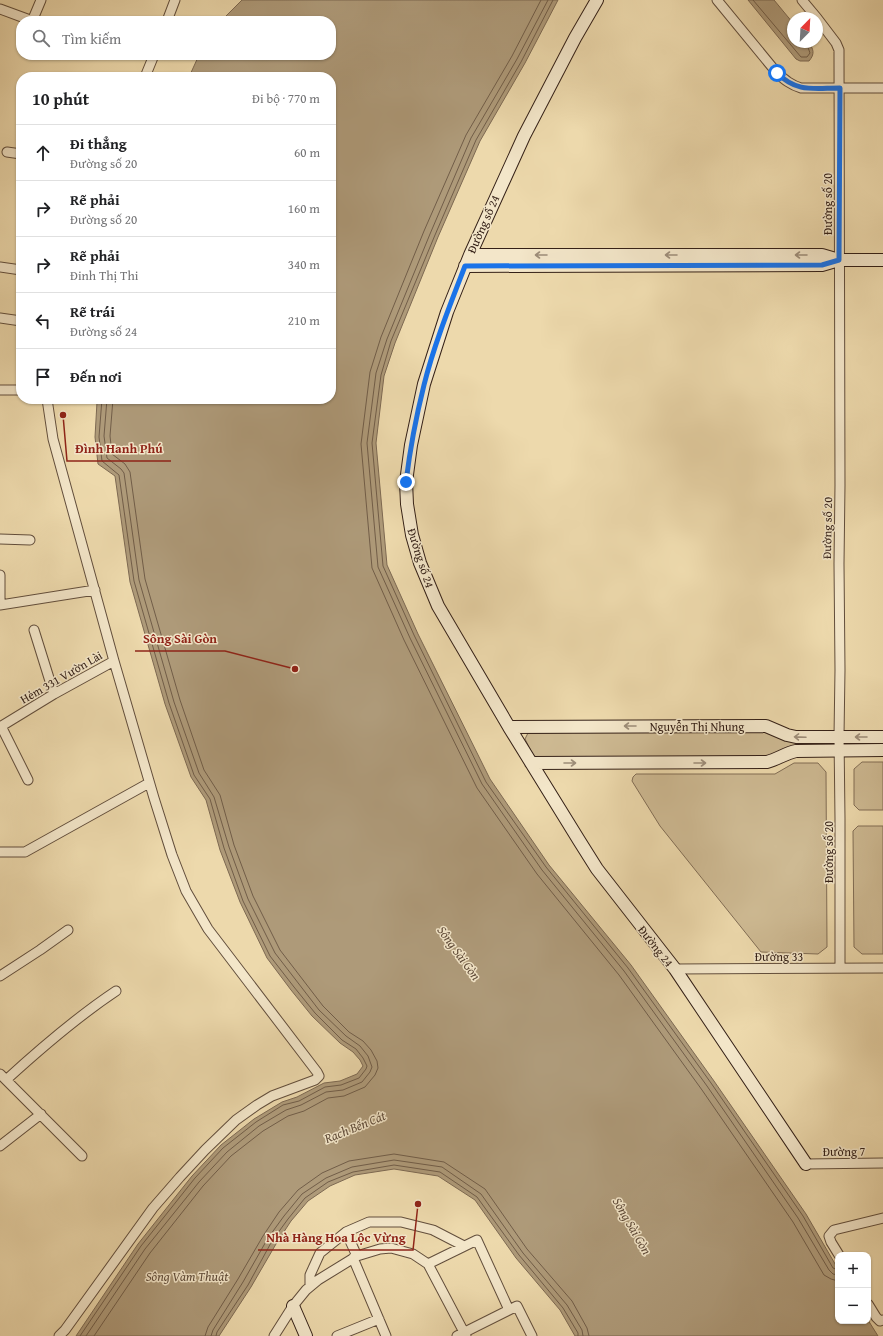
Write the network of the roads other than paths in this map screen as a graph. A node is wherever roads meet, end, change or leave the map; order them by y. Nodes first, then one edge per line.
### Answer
1 (41, 0) edge
2 (174, 0) edge
3 (597, 0) edge
4 (717, 0) edge
5 (802, 0) edge
6 (0, 9) edge
7 (812, 12) edge
8 (19, 16) edge
9 (34, 16) edge
10 (169, 16) edge
11 (823, 26) edge
12 (152, 60) edge
13 (147, 72) edge
14 (840, 88) junction
15 (883, 88) edge
16 (7, 152) dead end
17 (16, 153) edge
18 (467, 260) junction
19 (839, 260) junction
20 (883, 260) edge
21 (0, 267) edge
22 (16, 269) edge
23 (0, 318) edge
24 (16, 320) edge
25 (0, 390) edge
26 (16, 390) edge
27 (48, 404) edge
28 (0, 539) edge
29 (30, 540) dead end
30 (0, 575) edge
31 (95, 590) junction
32 (0, 605) edge
33 (34, 630) dead end
34 (114, 661) junction
35 (54, 694) junction
36 (0, 727) edge
37 (509, 727) junction
38 (839, 736) junction
39 (883, 737) edge
40 (883, 750) edge
41 (839, 751) junction
42 (531, 763) junction
43 (28, 780) dead end
44 (149, 783) junction
45 (0, 852) edge
46 (68, 930) dead end
47 (840, 968) junction
48 (883, 968) edge
49 (675, 969) junction
50 (1, 973) edge
51 (116, 991) dead end
52 (3, 1077) edge
53 (39, 1116) junction
54 (0, 1146) edge
55 (82, 1156) dead end
56 (883, 1163) edge
57 (806, 1164) joint
58 (883, 1218) edge
59 (346, 1232) junction
60 (464, 1246) junction
61 (837, 1252) edge
62 (355, 1257) junction
63 (428, 1264) junction
64 (310, 1286) junction
65 (293, 1306) junction
66 (513, 1308) junction
67 (871, 1309) edge
68 (379, 1319) junction
69 (883, 1320) edge
70 (462, 1335) edge
71 (59, 1336) edge
72 (274, 1336) edge
73 (306, 1336) edge
74 (337, 1336) edge
75 (386, 1336) edge
76 (532, 1336) edge

1 - 9 street
2 - 10 street
3 - 18 street, Đường số 24
4 - 14 street
5 - 7 street, Đường số 20
6 - 8 street
11 - 14 street, Đường số 20
12 - 13 street
14 - 15 street
14 - 19 street, Đường số 20
16 - 17 street
18 - 19 street
18 - 37 street, Đường số 24
19 - 20 street
19 - 38 street, Đường số 20
21 - 22 street
23 - 24 street
25 - 26 street
27 - 31 street
28 - 29 street
30 - 32 street
31 - 32 street
31 - 34 street
33 - 35 street
34 - 35 street, Hẻm 331 Vườn Lài
34 - 44 street
35 - 36 street, Hẻm 331 Vườn Lài
36 - 43 street
38 -> 37 street, Nguyễn Thị Nhung
37 - 42 street, Đường 24
39 -> 38 street, Nguyễn Thị Nhung
38 - 41 street, Đường số 20
40 - 41 street
42 -> 41 street
41 - 47 street, Đường số 20
42 - 49 street, Đường 24
44 - 45 street
44 - 71 street
46 - 50 street
47 - 48 street, Đường 33
47 - 49 street, Đường 33
49 - 57 street, Đường 24
51 - 52 street
52 - 53 street
53 - 54 street
53 - 55 street
56 - 57 street, Đường 7
58 - 61 street
59 - 60 street
59 - 62 street
59 - 64 street
60 - 63 street
60 - 66 street
62 - 63 street
62 - 64 street
62 - 68 street
63 - 70 street
64 - 65 street
65 - 72 street
65 - 73 street
66 - 70 street
66 - 76 street
67 - 69 street
68 - 74 street
68 - 75 street

